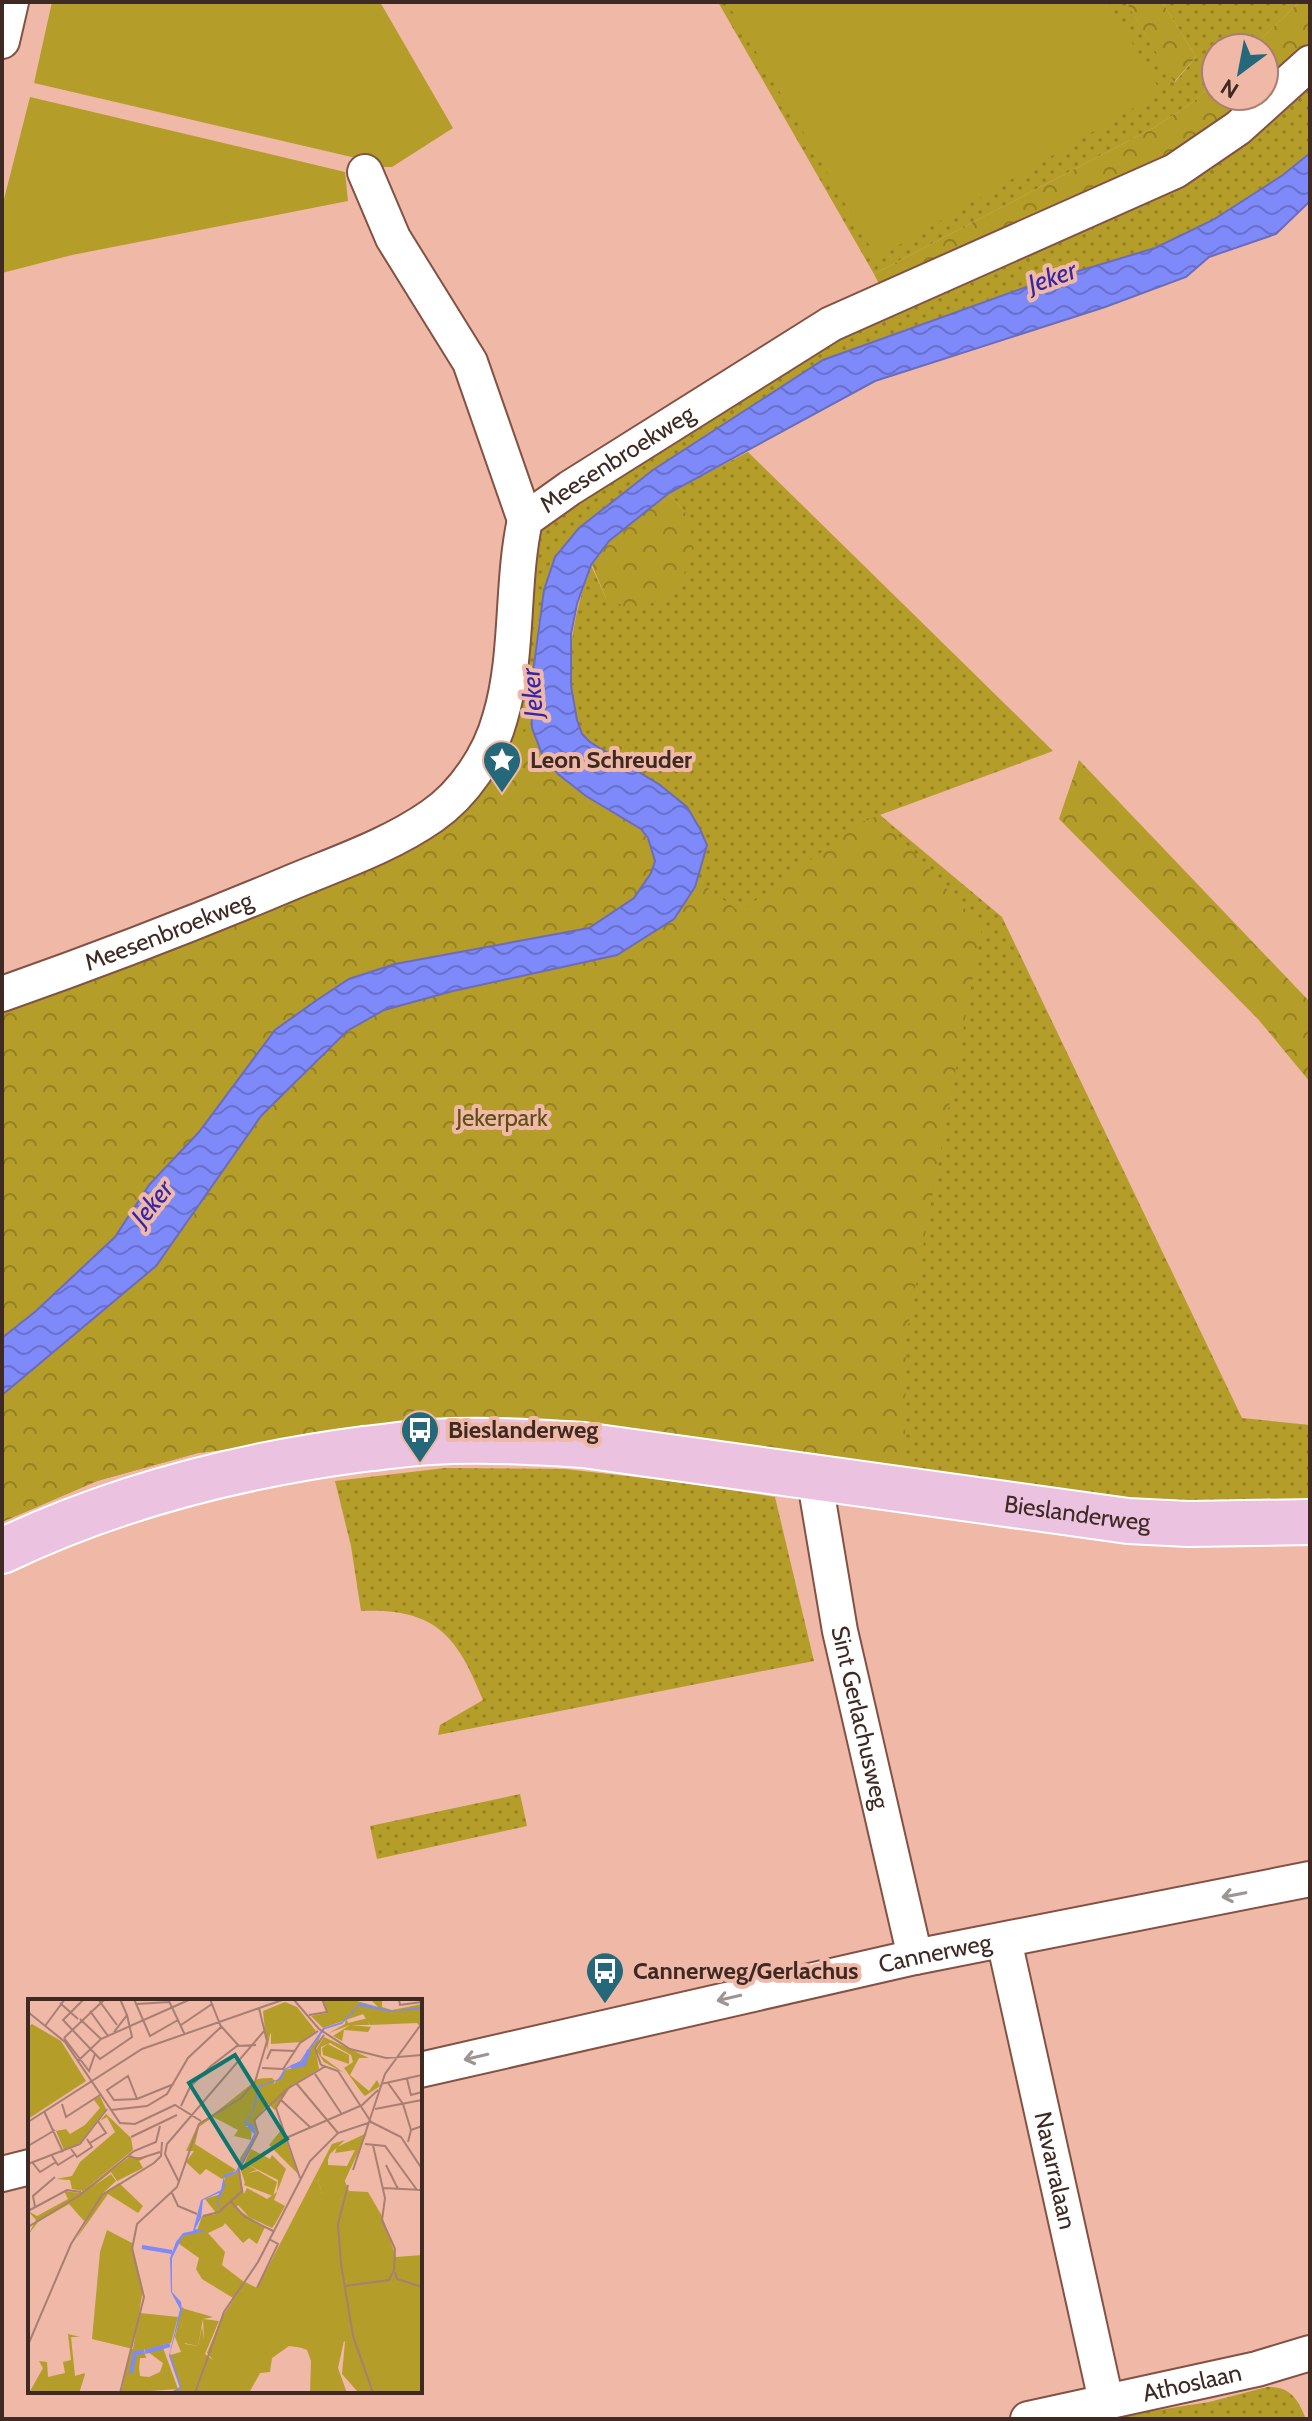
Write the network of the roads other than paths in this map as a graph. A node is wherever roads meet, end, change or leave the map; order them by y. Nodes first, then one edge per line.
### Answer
1 (11, 2) edge
2 (2, 41) edge
3 (1310, 63) edge
4 (365, 172) dead end
5 (525, 520) junction
6 (2, 994) edge
7 (814, 1476) junction
8 (1310, 1522) edge
9 (2, 1551) edge
10 (1310, 1879) edge
11 (1004, 1940) junction
12 (915, 1957) junction
13 (422, 2070) edge
14 (28, 2168) edge
15 (2, 2174) edge
16 (1310, 2353) edge
17 (1106, 2401) junction
18 (1028, 2419) edge

1 - 2 street
3 - 5 street, Meesenbroekweg
4 - 5 street
5 - 6 street, Meesenbroekweg
7 - 8 main road, Bieslanderweg
7 - 9 main road, Bieslanderweg
7 - 12 street, Sint Gerlachusweg
10 -> 11 street, Cannerweg
11 - 12 street, Cannerweg
11 - 17 street, Navarralaan
12 -> 13 street, Cannerweg
14 - 15 street
16 - 17 street, Athoslaan
17 - 18 street, Athoslaan

